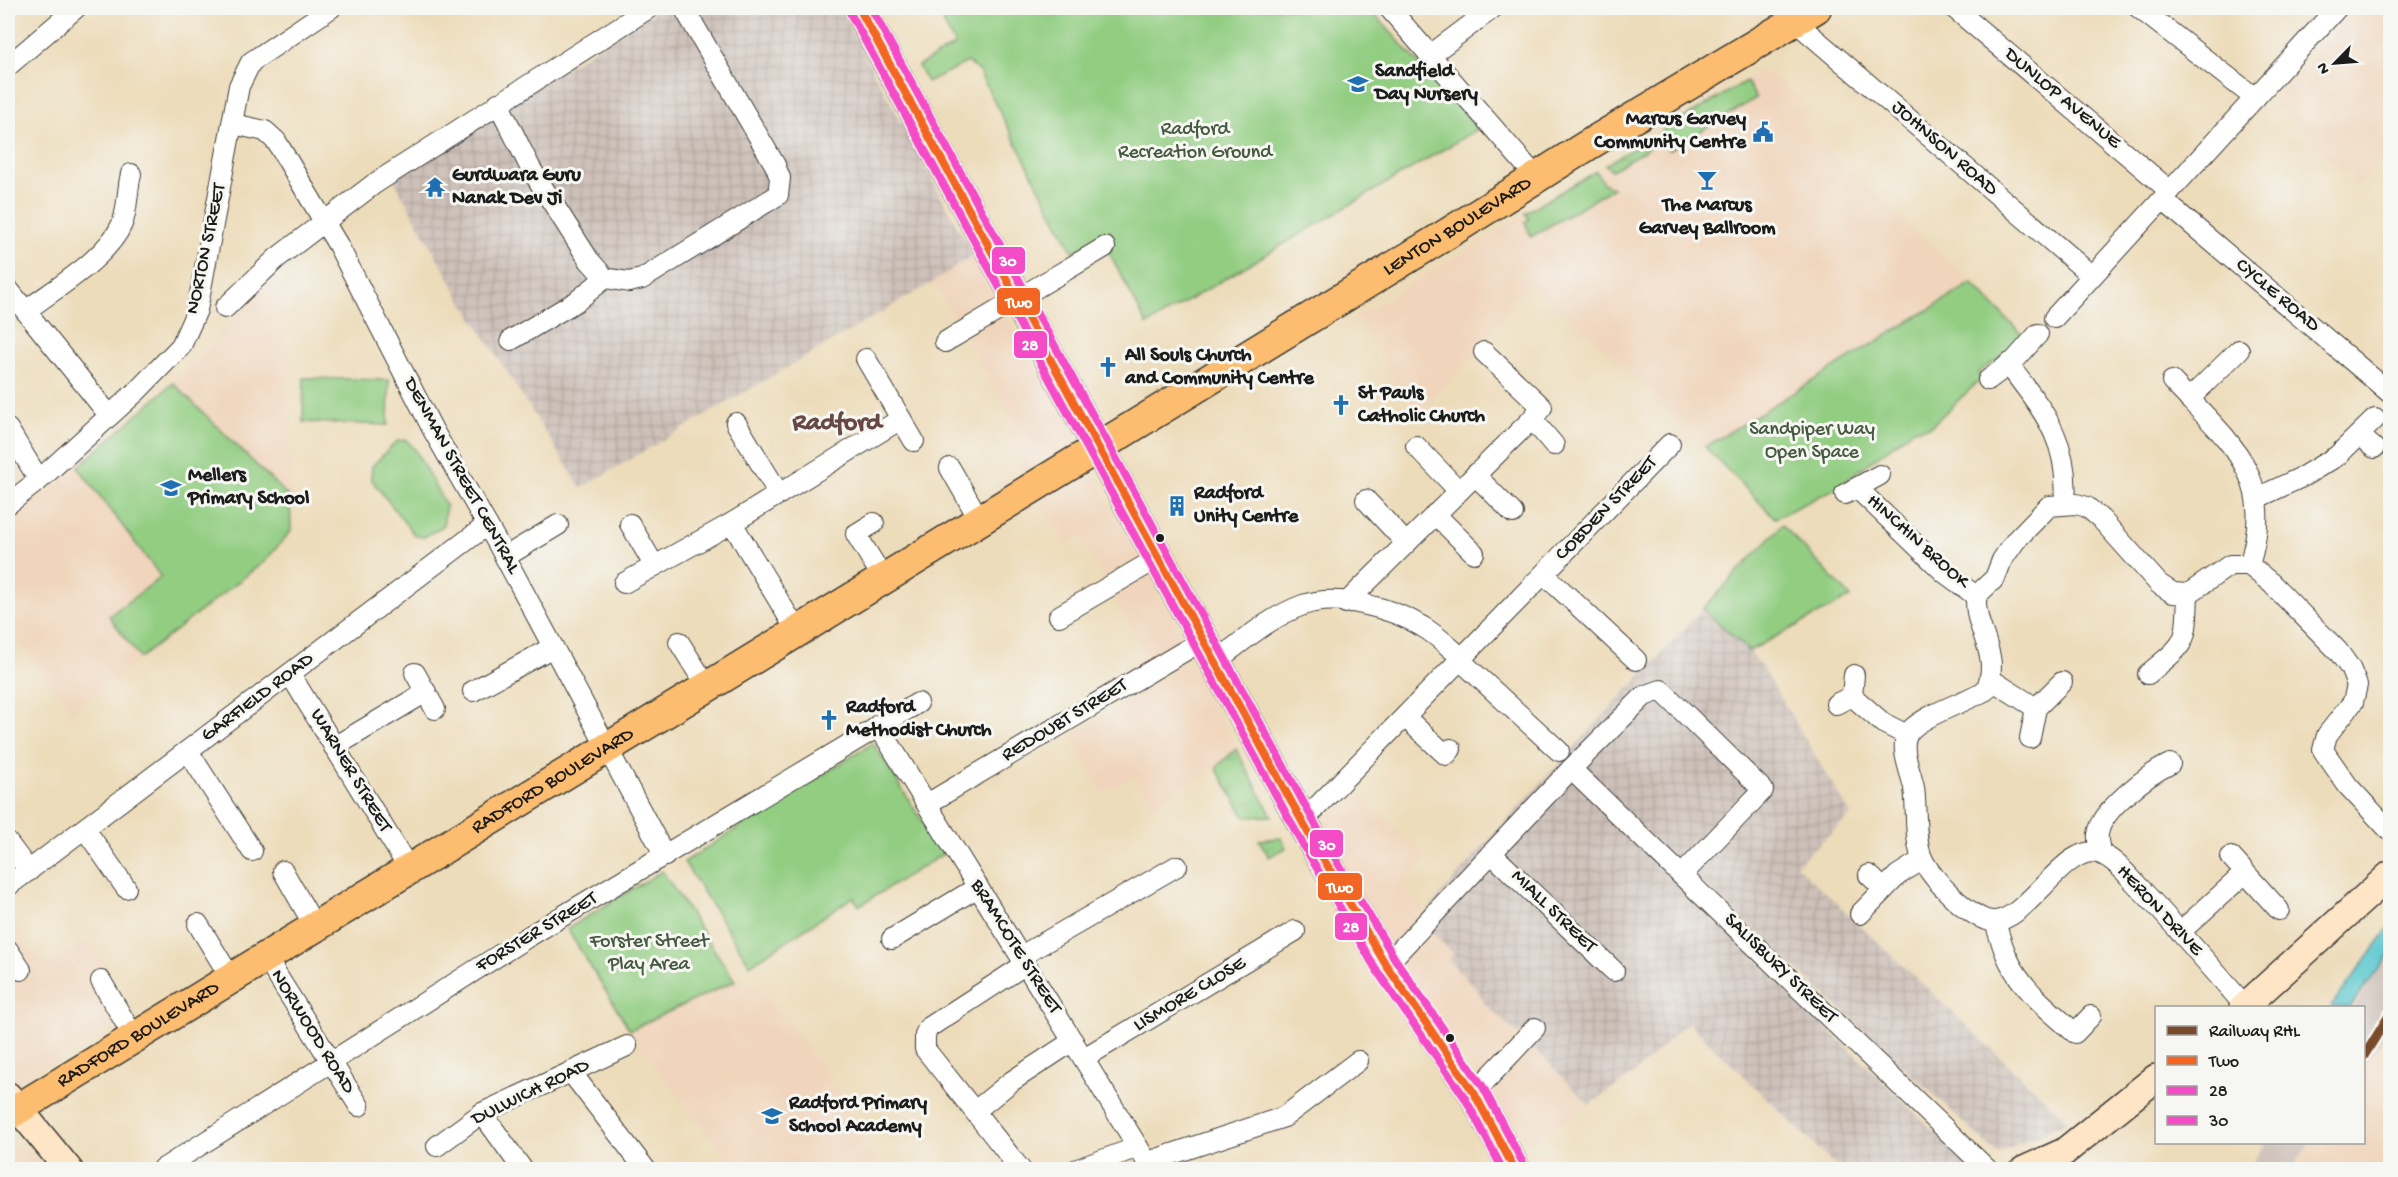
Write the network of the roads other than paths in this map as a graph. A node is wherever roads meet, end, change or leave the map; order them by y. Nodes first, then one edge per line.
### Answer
1 (76, 8) edge
2 (331, 8) edge
3 (649, 8) edge
4 (684, 8) edge
5 (1389, 8) edge
6 (1493, 8) edge
7 (1954, 8) edge
8 (2139, 8) edge
9 (2337, 8) edge
10 (866, 11) edge
11 (1807, 13) edge
12 (1429, 56) junction
13 (8, 66) edge
14 (2255, 98) junction
15 (498, 103) junction
16 (233, 124) junction
17 (1536, 177) junction
18 (122, 186) dead end
19 (2166, 196) junction
20 (325, 220) junction
21 (1105, 248) dead end
22 (2092, 276) junction
23 (605, 278) junction
24 (8, 289) edge
25 (1018, 298) junction
26 (225, 308) dead end
27 (27, 310) junction
28 (2054, 318) dead end
29 (2038, 334) dead end
30 (511, 340) dead end
31 (945, 342) dead end
32 (2239, 350) dead end
33 (1484, 352) dead end
34 (866, 359) dead end
35 (2008, 364) junction
36 (1988, 380) dead end
37 (2172, 381) dead end
38 (2391, 393) edge
39 (2189, 399) junction
40 (109, 415) junction
41 (901, 419) junction
42 (1532, 419) junction
43 (2375, 419) dead end
44 (8, 429) edge
45 (738, 434) dead end
46 (2359, 435) junction
47 (914, 441) dead end
48 (1670, 444) dead end
49 (1554, 445) dead end
50 (1416, 446) dead end
51 (1098, 447) junction
52 (2374, 448) dead end
53 (950, 468) dead end
54 (1475, 474) junction
55 (1881, 475) dead end
56 (39, 480) junction
57 (1459, 491) junction
58 (779, 495) junction
59 (2257, 498) junction
60 (1366, 500) dead end
61 (8, 504) edge
62 (2066, 504) junction
63 (1513, 513) dead end
64 (1435, 514) junction
65 (979, 519) junction
66 (732, 522) junction
67 (874, 523) dead end
68 (630, 524) dead end
69 (487, 525) junction
70 (558, 525) dead end
71 (1406, 543) junction
72 (1474, 553) dead end
73 (505, 557) junction
74 (1158, 558) junction
75 (654, 565) junction
76 (2249, 565) junction
77 (1544, 574) junction
78 (883, 578) junction
79 (624, 583) dead end
80 (2188, 594) junction
81 (1976, 596) junction
82 (1346, 603) junction
83 (1059, 616) dead end
84 (798, 631) junction
85 (679, 642) dead end
86 (553, 647) junction
87 (1209, 651) junction
88 (1461, 659) junction
89 (1636, 660) dead end
90 (415, 673) dead end
91 (290, 674) junction
92 (2148, 674) dead end
93 (1854, 675) dead end
94 (1990, 679) junction
95 (480, 680) dead end
96 (2062, 682) dead end
97 (707, 687) junction
98 (918, 703) dead end
99 (2036, 708) junction
100 (1405, 717) junction
101 (878, 725) junction
102 (1907, 735) junction
103 (2030, 738) dead end
104 (334, 747) junction
105 (607, 747) junction
106 (188, 751) junction
107 (1559, 751) dead end
108 (1448, 752) dead end
109 (2170, 764) dead end
110 (1571, 769) junction
111 (927, 804) junction
112 (1302, 822) junction
113 (85, 829) junction
114 (2391, 831) edge
115 (8, 843) edge
116 (252, 851) dead end
117 (2100, 853) junction
118 (1492, 854) junction
119 (665, 856) junction
120 (2230, 857) dead end
121 (1922, 860) junction
122 (1177, 866) dead end
123 (409, 869) junction
124 (29, 871) junction
125 (283, 872) dead end
126 (2245, 873) junction
127 (1869, 874) dead end
128 (1682, 875) junction
129 (2391, 875) edge
130 (8, 885) edge
131 (978, 887) junction
132 (125, 888) dead end
133 (1884, 889) junction
134 (2279, 910) dead end
135 (1860, 914) dead end
136 (1995, 922) junction
137 (198, 924) dead end
138 (315, 927) junction
139 (2180, 932) junction
140 (1296, 934) dead end
141 (892, 939) dead end
142 (8, 950) edge
143 (266, 958) junction
144 (1023, 960) junction
145 (1386, 965) junction
146 (21, 970) dead end
147 (1614, 971) dead end
148 (231, 980) junction
149 (100, 981) dead end
150 (2243, 1006) edge
151 (2245, 1006) edge
152 (2091, 1016) dead end
153 (1535, 1028) dead end
154 (135, 1039) junction
155 (1073, 1041) junction
156 (627, 1047) dead end
157 (1084, 1058) junction
158 (330, 1061) junction
159 (1358, 1061) dead end
160 (571, 1072) junction
161 (2155, 1080) edge
162 (1474, 1093) junction
163 (359, 1106) dead end
164 (11, 1107) edge
165 (975, 1112) junction
166 (482, 1113) junction
167 (437, 1146) dead end
168 (1146, 1159) edge
169 (69, 1170) edge
170 (161, 1170) edge
171 (523, 1170) edge
172 (646, 1170) edge
173 (1021, 1170) edge
174 (1075, 1170) edge
175 (1515, 1170) edge
176 (1988, 1170) edge
177 (2024, 1170) edge

1 - 13 street
2 - 16 street, NORTON STREET
3 - 15 street
4 - 23 street
5 - 12 street
6 - 12 street
7 - 19 street, DUNLOP AVENUE
8 - 14 street
9 - 14 street
10 - 25 main road
11 - 17 main road, LENTON BOULEVARD
11 - 22 street, JOHNSON ROAD
12 - 17 street
14 - 19 street
15 - 20 street
15 - 23 street
16 - 20 street, DENMAN STREET CENTRAL
16 - 40 street, NORTON STREET
17 - 51 main road, LENTON BOULEVARD
18 - 27 street
19 - 22 street
19 - 38 street, CYCLE ROAD
20 - 26 street
20 - 69 street, DENMAN STREET CENTRAL
21 - 25 street
22 - 28 street
23 - 30 street
24 - 27 street
25 - 31 street
25 - 51 main road
27 - 40 street
29 - 35 street
32 - 39 street
33 - 42 street
34 - 41 street
35 - 36 street
35 - 62 street
37 - 39 street
39 - 59 street
40 - 56 street, NORTON STREET
41 - 47 street
41 - 58 street
42 - 49 street
42 - 54 street
43 - 46 street
44 - 56 street
45 - 58 street
46 - 52 street
46 - 59 street
48 - 77 street, COBDEN STREET
50 - 57 street
51 - 65 main road, RADFORD BOULEVARD
51 - 74 main road
53 - 65 street
54 - 57 street
54 - 63 street
55 - 81 street, HINCHIN BROOK
56 - 61 street, NORTON STREET
57 - 64 street
58 - 66 street
59 - 76 street
60 - 71 street
62 - 80 street
62 - 81 street
64 - 71 street
64 - 72 street
65 - 78 main road, RADFORD BOULEVARD
66 - 75 street
66 - 84 street
67 - 78 street
68 - 75 street
69 - 73 street, DENMAN STREET CENTRAL
69 - 91 street, GARFIELD ROAD
70 - 73 street
71 - 82 street
73 - 86 street, DENMAN STREET CENTRAL
74 - 83 street
74 - 87 main road
75 - 79 street
76 - 80 street
76 - 114 street
77 - 88 street, COBDEN STREET
77 - 89 street, COBDEN STREET
78 - 84 main road, RADFORD BOULEVARD
80 - 92 street
81 - 94 street
82 - 87 street, REDOUBT STREET
82 - 88 street, REDOUBT STREET
84 - 97 main road, RADFORD BOULEVARD
85 - 97 street
86 - 95 street
86 - 105 street, DENMAN STREET CENTRAL
87 - 111 street, REDOUBT STREET
87 - 112 main road
88 - 100 street, COBDEN STREET
88 - 107 street
90 - 104 street
91 - 104 street, WARNER STREET
91 - 106 street, GARFIELD ROAD
93 - 102 street
94 - 99 street
94 - 102 street
96 - 99 street
97 - 105 main road, RADFORD BOULEVARD
98 - 101 street, FORSTER STREET
99 - 103 street
100 - 108 street
100 - 112 street, COBDEN STREET
101 - 111 street, BRAMCOTE STREET
101 - 119 street, FORSTER STREET
102 - 121 street
104 - 123 street, WARNER STREET
105 - 119 street, DENMAN STREET CENTRAL
105 - 123 main road, RADFORD BOULEVARD
106 - 113 street, GARFIELD ROAD
106 - 116 street
109 - 117 street
110 - 118 street
110 - 128 street, SALISBURY STREET
110 - 128 street
111 - 131 street, BRAMCOTE STREET
112 - 145 main road
113 - 124 street, GARFIELD ROAD
113 - 132 street
115 - 124 street
117 - 136 street, HERON DRIVE
117 - 139 street, HERON DRIVE
118 - 145 street
118 - 147 street, MIALL STREET
119 - 158 street, FORSTER STREET
120 - 126 street
121 - 133 street
121 - 136 street
122 - 144 street
123 - 138 main road, RADFORD BOULEVARD
124 - 130 street, GARFIELD ROAD
125 - 138 street
126 - 134 street
126 - 139 street
127 - 133 street
128 - 176 street, SALISBURY STREET
129 - 151 street
131 - 141 street
131 - 144 street, BRAMCOTE STREET
133 - 135 street
136 - 152 street
137 - 148 street
138 - 143 main road, RADFORD BOULEVARD
139 - 150 street, HERON DRIVE
140 - 157 street, LISMORE CLOSE
142 - 146 street
143 - 148 main road, RADFORD BOULEVARD
143 - 158 street, NORWOOD ROAD
144 - 155 street, BRAMCOTE STREET
144 - 165 street
145 - 162 main road
148 - 154 main road, RADFORD BOULEVARD
149 - 154 street
153 - 162 street
154 - 164 main road, RADFORD BOULEVARD
155 - 157 street, BRAMCOTE STREET
155 - 165 street
156 - 160 street, DULWICH ROAD
157 - 168 street, BRAMCOTE STREET
158 - 163 street, NORWOOD ROAD
158 - 170 street, FORSTER STREET
159 - 168 street
160 - 166 street, DULWICH ROAD
160 - 172 street
161 - 177 street
162 - 175 main road
164 - 169 street
165 - 173 street
166 - 167 street, DULWICH ROAD
166 - 171 street
168 - 174 street

